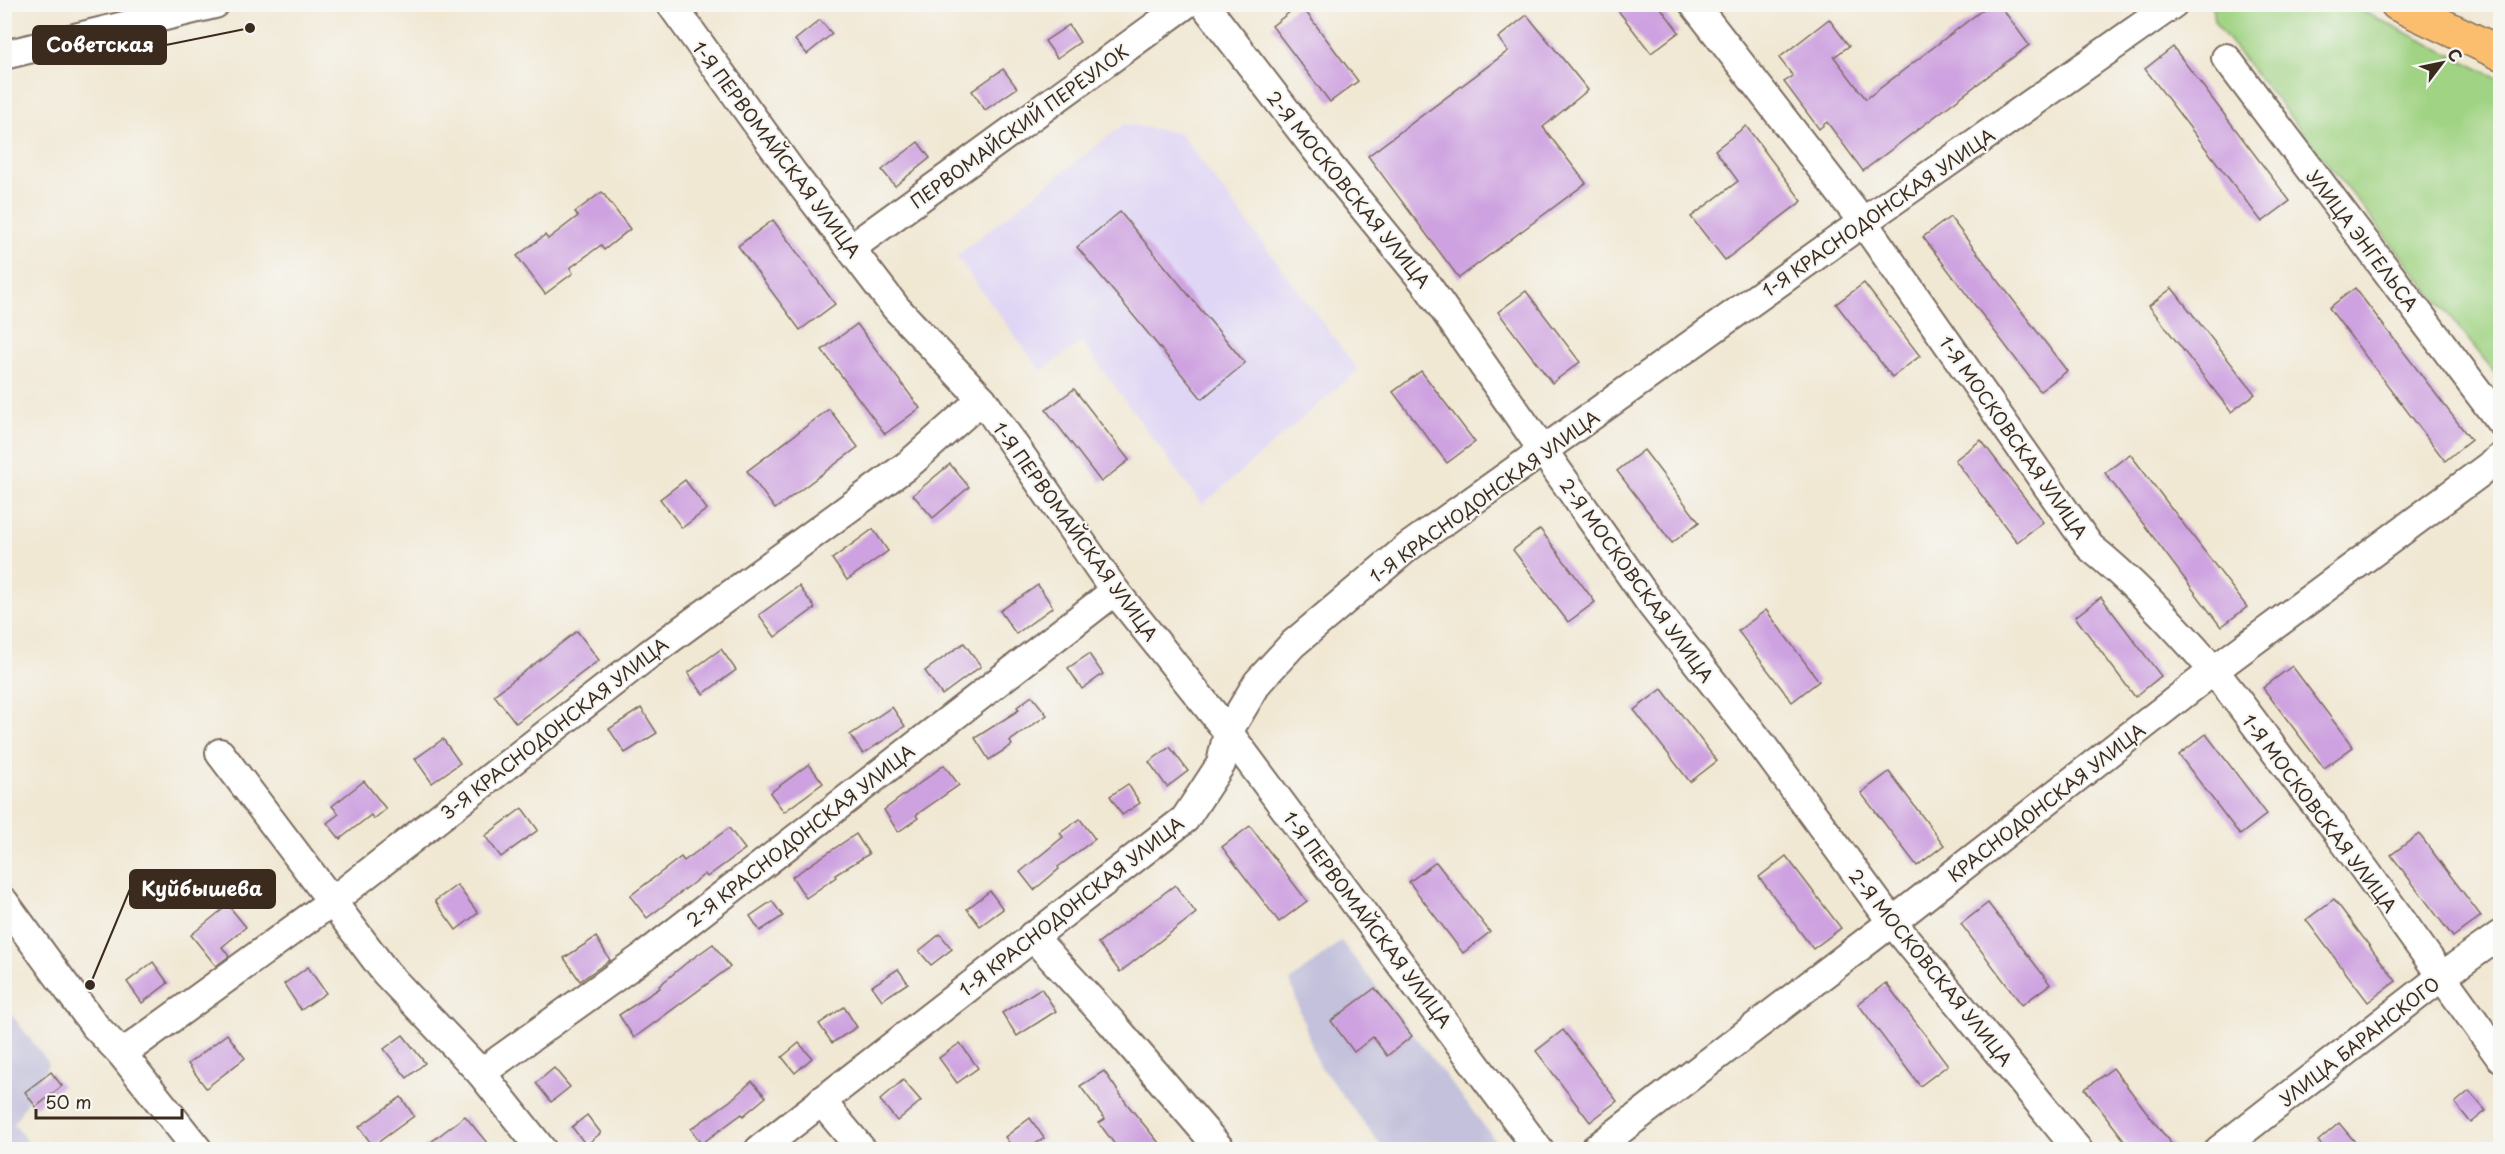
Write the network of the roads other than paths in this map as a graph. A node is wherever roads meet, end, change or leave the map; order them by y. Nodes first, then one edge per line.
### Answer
1 (215, 4) edge
2 (671, 4) edge
3 (1186, 4) edge
4 (1204, 4) edge
5 (1694, 4) edge
6 (2173, 4) edge
7 (2402, 6) edge
8 (2500, 54) edge
9 (4, 55) edge
10 (2226, 58) dead end
11 (1863, 222) junction
12 (851, 248) junction
13 (982, 399) junction
14 (2500, 421) edge
15 (1544, 451) junction
16 (2500, 458) edge
17 (1115, 591) junction
18 (2213, 671) junction
19 (1228, 732) junction
20 (219, 753) dead end
21 (4, 902) edge
22 (331, 902) junction
23 (1892, 922) junction
24 (2500, 935) edge
25 (1032, 936) junction
26 (2441, 977) junction
27 (122, 1054) junction
28 (2500, 1057) edge
29 (481, 1073) junction
30 (821, 1101) junction
31 (198, 1149) edge
32 (542, 1149) edge
33 (759, 1149) edge
34 (862, 1149) edge
35 (1221, 1149) edge
36 (1539, 1149) edge
37 (1593, 1149) edge
38 (2078, 1149) edge
39 (2219, 1149) edge

1 - 9 street
2 - 12 street, 1-Я ПЕРВОМАЙСКАЯ УЛИЦА
3 - 12 street, ПЕРВОМАЙСКИЙ ПЕРЕУЛОК
4 - 15 street, 2-Я МОСКОВСКАЯ УЛИЦА
5 - 11 street, 1-Я МОСКОВСКАЯ УЛИЦА
6 - 11 street, 1-Я КРАСНОДОНСКАЯ УЛИЦА
7 - 8 main road
10 - 14 street, УЛИЦА ЭНГЕЛЬСА
11 - 15 street, 1-Я КРАСНОДОНСКАЯ УЛИЦА
11 - 18 street, 1-Я МОСКОВСКАЯ УЛИЦА
12 - 13 street, 1-Я ПЕРВОМАЙСКАЯ УЛИЦА
13 - 17 street, 1-Я ПЕРВОМАЙСКАЯ УЛИЦА
13 - 22 street, 3-Я КРАСНОДОНСКАЯ УЛИЦА
15 - 19 street, 1-Я КРАСНОДОНСКАЯ УЛИЦА
15 - 23 street, 2-Я МОСКОВСКАЯ УЛИЦА
16 - 18 street, КРАСНОДОНСКАЯ УЛИЦА
17 - 19 street, 1-Я ПЕРВОМАЙСКАЯ УЛИЦА
17 - 29 street, 2-Я КРАСНОДОНСКАЯ УЛИЦА
18 - 23 street, КРАСНОДОНСКАЯ УЛИЦА
18 - 26 street, 1-Я МОСКОВСКАЯ УЛИЦА
19 - 25 street, 1-Я КРАСНОДОНСКАЯ УЛИЦА
19 - 36 street, 1-Я ПЕРВОМАЙСКАЯ УЛИЦА
20 - 22 street
21 - 27 street
22 - 27 street, 3-Я КРАСНОДОНСКАЯ УЛИЦА
22 - 29 street
23 - 37 street, КРАСНОДОНСКАЯ УЛИЦА
23 - 38 street, 2-Я МОСКОВСКАЯ УЛИЦА
24 - 26 street, УЛИЦА БАРАНСКОГО
25 - 30 street, 1-Я КРАСНОДОНСКАЯ УЛИЦА
25 - 35 street
26 - 28 street, 1-Я МОСКОВСКАЯ УЛИЦА
26 - 39 street, УЛИЦА БАРАНСКОГО
27 - 31 street
29 - 32 street
30 - 33 street, 1-Я КРАСНОДОНСКАЯ УЛИЦА
30 - 34 street

